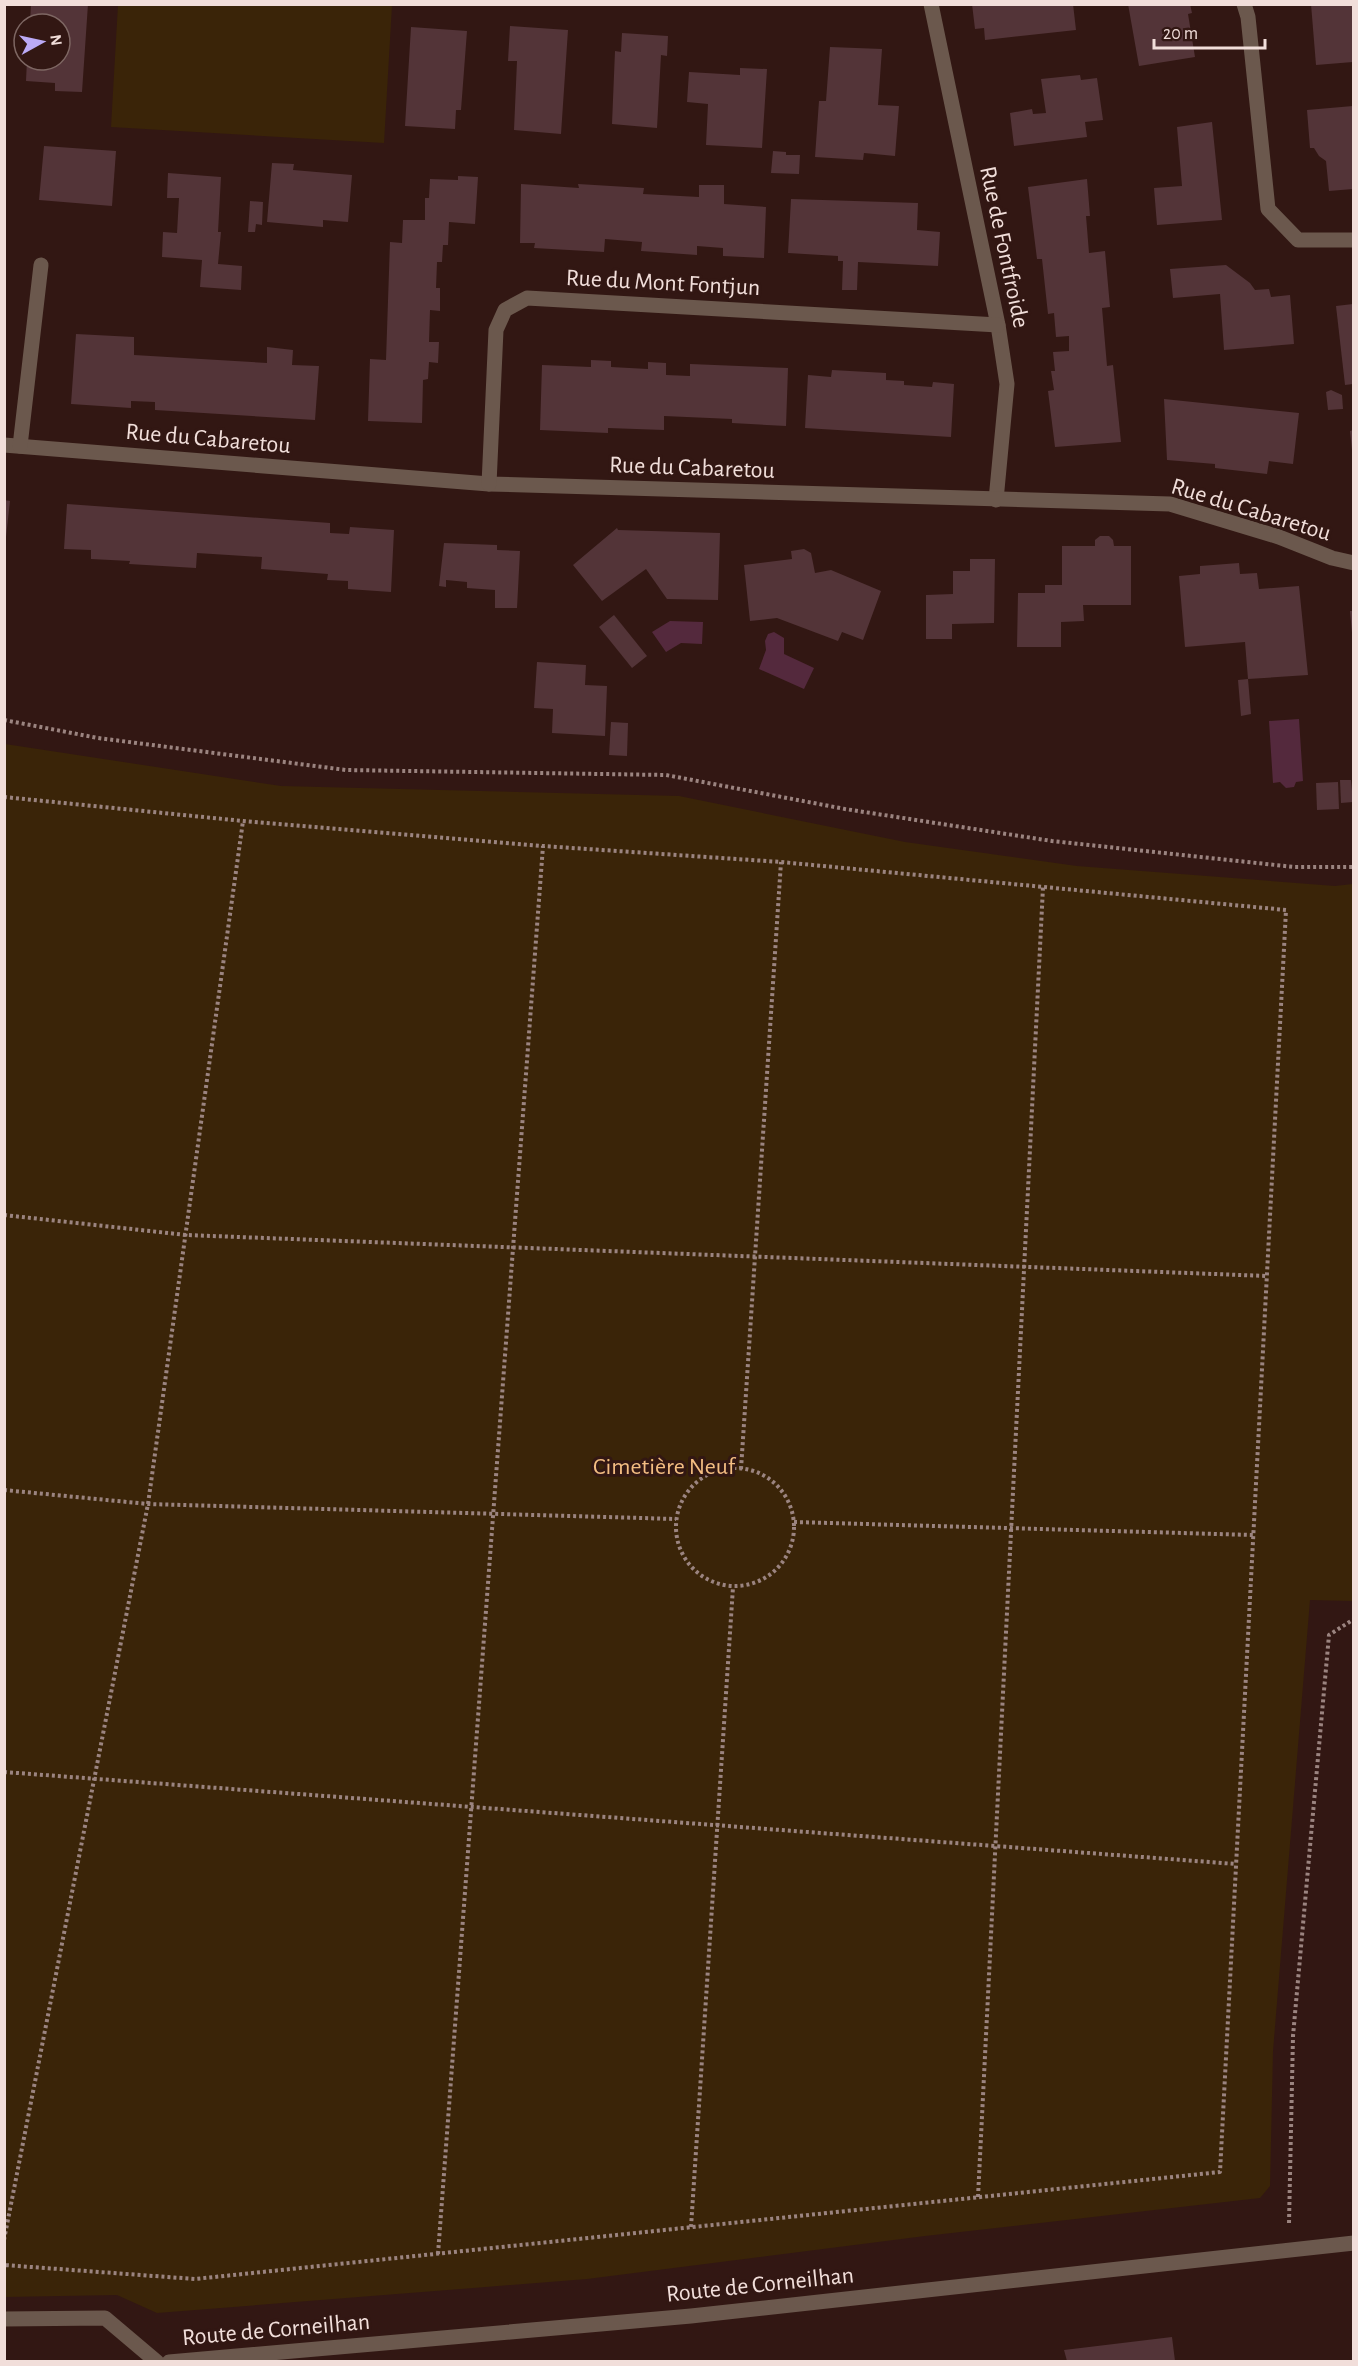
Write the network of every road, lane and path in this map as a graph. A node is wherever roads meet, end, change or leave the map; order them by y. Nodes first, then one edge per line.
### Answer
1 (931, 4) edge
2 (1244, 4) edge
3 (1353, 240) edge
4 (41, 265) dead end
5 (998, 325) junction
6 (4, 445) edge
7 (20, 446) junction
8 (489, 484) junction
9 (996, 500) junction
10 (1353, 563) edge
11 (4, 720) edge
12 (4, 797) edge
13 (243, 821) junction
14 (543, 846) junction
15 (781, 862) junction
16 (1353, 867) edge
17 (1043, 887) junction
18 (4, 1215) edge
19 (186, 1235) junction
20 (513, 1247) junction
21 (755, 1256) junction
22 (1024, 1266) junction
23 (1267, 1276) junction
24 (741, 1469) junction
25 (4, 1490) edge
26 (148, 1504) junction
27 (493, 1513) junction
28 (676, 1519) junction
29 (794, 1522) junction
30 (1011, 1528) junction
31 (1253, 1535) junction
32 (733, 1587) junction
33 (1353, 1619) edge
34 (4, 1772) edge
35 (94, 1779) junction
36 (471, 1807) junction
37 (718, 1825) junction
38 (995, 1846) junction
39 (1236, 1864) junction
40 (978, 2197) junction
41 (691, 2227) junction
42 (4, 2240) edge
43 (1353, 2243) edge
44 (1288, 2251) junction
45 (438, 2254) junction
46 (4, 2265) edge
47 (4, 2319) edge
48 (157, 2361) edge
49 (169, 2361) edge

1 - 5 street, Rue de Fontfroide
2 - 3 street
4 - 7 street
5 - 8 street, Rue du Mont Fontjun
5 - 9 street, Rue de Fontfroide
6 - 7 street, Rue du Cabaretou
7 - 8 street, Rue du Cabaretou
8 - 9 street, Rue du Cabaretou
9 - 10 street, Rue du Cabaretou
11 - 16 path
12 - 13 path
13 - 14 path
13 - 19 path
14 - 15 path
14 - 20 path
15 - 17 path
15 - 21 path
17 - 22 path
17 - 23 path
18 - 19 path
19 - 20 path
19 - 26 path
20 - 21 path
20 - 27 path
21 - 22 path
21 - 24 path
22 - 23 path
22 - 30 path
23 - 31 path
24 - 28 path
24 - 29 path
25 - 26 path
26 - 27 path
26 - 35 path
27 - 28 path
27 - 36 path
28 - 32 path
29 - 30 path
29 - 32 path
30 - 31 path
30 - 38 path
31 - 39 path
32 - 37 path
33 - 44 path
34 - 35 path
35 - 36 path
35 - 42 path
36 - 37 path
36 - 45 path
37 - 38 path
37 - 41 path
38 - 39 path
38 - 40 path
39 - 40 path
40 - 41 path
41 - 45 path
43 - 44 street, Route de Corneilhan
44 - 49 street, Route de Corneilhan
45 - 46 path
47 - 48 street

